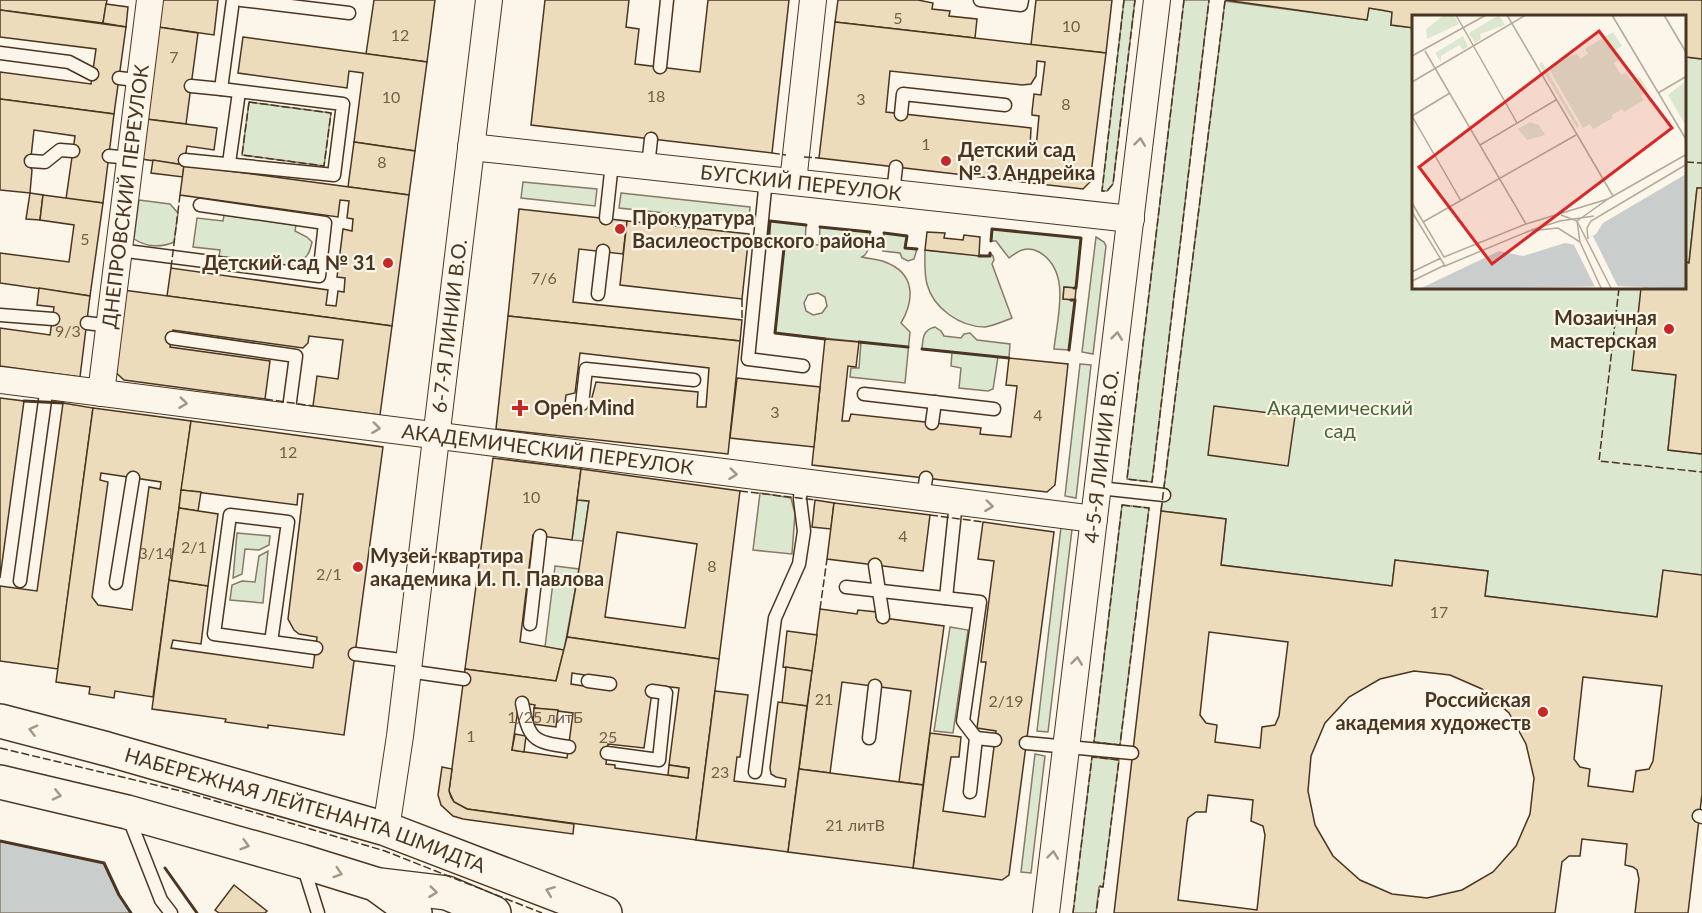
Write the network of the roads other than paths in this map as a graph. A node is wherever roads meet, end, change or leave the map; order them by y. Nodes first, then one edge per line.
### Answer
1 (150, 0) edge
2 (233, 0) edge
3 (241, 0) edge
4 (489, 0) edge
5 (668, 0) edge
6 (813, 0) edge
7 (980, 0) edge
8 (1022, 0) edge
9 (1157, 0) edge
10 (349, 13) dead end
11 (0, 53) edge
12 (660, 67) dead end
13 (92, 74) dead end
14 (191, 86) dead end
15 (221, 90) junction
16 (239, 92) junction
17 (1005, 105) dead end
18 (901, 114) dead end
19 (651, 139) dead end
20 (471, 147) junction
21 (73, 151) dead end
22 (185, 160) dead end
23 (31, 161) dead end
24 (612, 162) junction
25 (229, 163) junction
26 (648, 166) junction
27 (896, 167) dead end
28 (766, 179) junction
29 (793, 182) junction
30 (893, 193) junction
31 (200, 205) dead end
32 (606, 218) dead end
33 (1131, 219) junction
34 (119, 250) junction
35 (603, 251) dead end
36 (598, 294) dead end
37 (0, 315) edge
38 (53, 319) dead end
39 (171, 338) dead end
40 (802, 366) dead end
41 (0, 380) edge
42 (694, 380) dead end
43 (47, 386) junction
44 (101, 393) junction
45 (864, 394) dead end
46 (936, 402) junction
47 (582, 404) dead end
48 (994, 409) dead end
49 (288, 416) junction
50 (932, 423) dead end
51 (436, 436) junction
52 (133, 478) dead end
53 (801, 483) junction
54 (1099, 488) junction
55 (1164, 495) dead end
56 (956, 502) junction
57 (1094, 519) junction
58 (540, 536) dead end
59 (875, 565) dead end
60 (20, 581) dead end
61 (116, 583) dead end
62 (846, 587) dead end
63 (879, 591) junction
64 (946, 598) junction
65 (883, 617) dead end
66 (530, 624) dead end
67 (271, 642) junction
68 (316, 648) dead end
69 (355, 654) dead end
70 (409, 666) junction
71 (464, 679) dead end
72 (588, 681) dead end
73 (610, 684) dead end
74 (875, 686) dead end
75 (652, 691) dead end
76 (522, 703) dead end
77 (0, 721) edge
78 (869, 738) dead end
79 (976, 738) junction
80 (995, 740) dead end
81 (1026, 743) dead end
82 (569, 747) dead end
83 (1066, 747) junction
84 (608, 753) dead end
85 (1132, 753) dead end
86 (755, 772) dead end
87 (0, 782) edge
88 (970, 792) dead end
89 (127, 812) junction
90 (386, 829) junction
91 (301, 861) junction
92 (375, 885) junction
93 (171, 913) edge
94 (318, 913) edge
95 (415, 913) edge
96 (494, 913) edge
97 (605, 913) edge
98 (1046, 913) edge

1 - 34 street, ДНЕПРОВСКИЙ ПЕРЕУЛОК
2 - 15 lane
3 - 10 lane
4 - 20 street, 6-7-Я ЛИНИИ В.О.
5 - 12 lane
6 - 29 street
7 - 8 lane
33 -> 9 street, 4-5-Я ЛИНИИ В.О.
11 - 13 lane
14 - 15 lane
15 - 16 lane
16 - 25 lane
16 - 25 lane
17 - 18 lane
19 - 26 lane
20 - 24 street, БУГСКИЙ ПЕРЕУЛОК
20 - 51 street, 6-7-Я ЛИНИИ В.О.
21 - 23 lane
22 - 25 lane
24 - 26 street, БУГСКИЙ ПЕРЕУЛОК
24 - 32 lane
26 - 28 street, БУГСКИЙ ПЕРЕУЛОК
27 - 30 lane
28 - 29 street, БУГСКИЙ ПЕРЕУЛОК
28 - 40 lane
29 - 30 street, БУГСКИЙ ПЕРЕУЛОК
30 - 33 street, БУГСКИЙ ПЕРЕУЛОК
31 - 34 lane
54 -> 33 street, 4-5-Я ЛИНИИ В.О.
34 - 44 street, ДНЕПРОВСКИЙ ПЕРЕУЛОК
35 - 36 lane
37 - 38 lane
39 - 49 lane
41 - 43 street, АКАДЕМИЧЕСКИЙ ПЕРЕУЛОК
42 - 47 lane
43 - 44 street, АКАДЕМИЧЕСКИЙ ПЕРЕУЛОК
43 - 60 lane
44 -> 49 street, АКАДЕМИЧЕСКИЙ ПЕРЕУЛОК
45 - 46 lane
46 - 48 lane
46 - 50 lane
49 -> 51 street, АКАДЕМИЧЕСКИЙ ПЕРЕУЛОК
51 -> 53 street, АКАДЕМИЧЕСКИЙ ПЕРЕУЛОК
51 - 70 street, 6-7-Я ЛИНИИ В.О.
52 - 61 lane
53 - 56 street, АКАДЕМИЧЕСКИЙ ПЕРЕУЛОК
53 - 86 lane
54 - 55 lane
54 - 57 street, 4-5-Я ЛИНИИ В.О.
56 -> 57 street, АКАДЕМИЧЕСКИЙ ПЕРЕУЛОК
56 - 64 lane
83 -> 57 street, 4-5-Я ЛИНИИ В.О.
58 - 66 lane
59 - 63 lane
62 - 63 lane
63 - 64 lane
63 - 65 lane
64 - 79 lane
67 - 67 lane
67 - 68 lane
69 - 70 lane
70 - 71 lane
70 - 90 street, 6-7-Я ЛИНИИ В.О.
72 - 73 lane
74 - 78 lane
75 - 84 lane
76 - 82 lane
90 -> 77 main road, НАБЕРЕЖНАЯ ЛЕЙТЕНАНТА ШМИДТА
79 - 80 lane
79 - 88 lane
81 - 83 lane
83 - 85 lane
98 -> 83 street, 4-5-Я ЛИНИИ В.О.
87 -> 89 main road
89 -> 91 main road
89 - 93 lane
97 -> 90 main road, НАБЕРЕЖНАЯ ЛЕЙТЕНАНТА ШМИДТА
91 -> 92 main road
91 - 94 lane
92 - 95 main road
92 -> 96 main road

